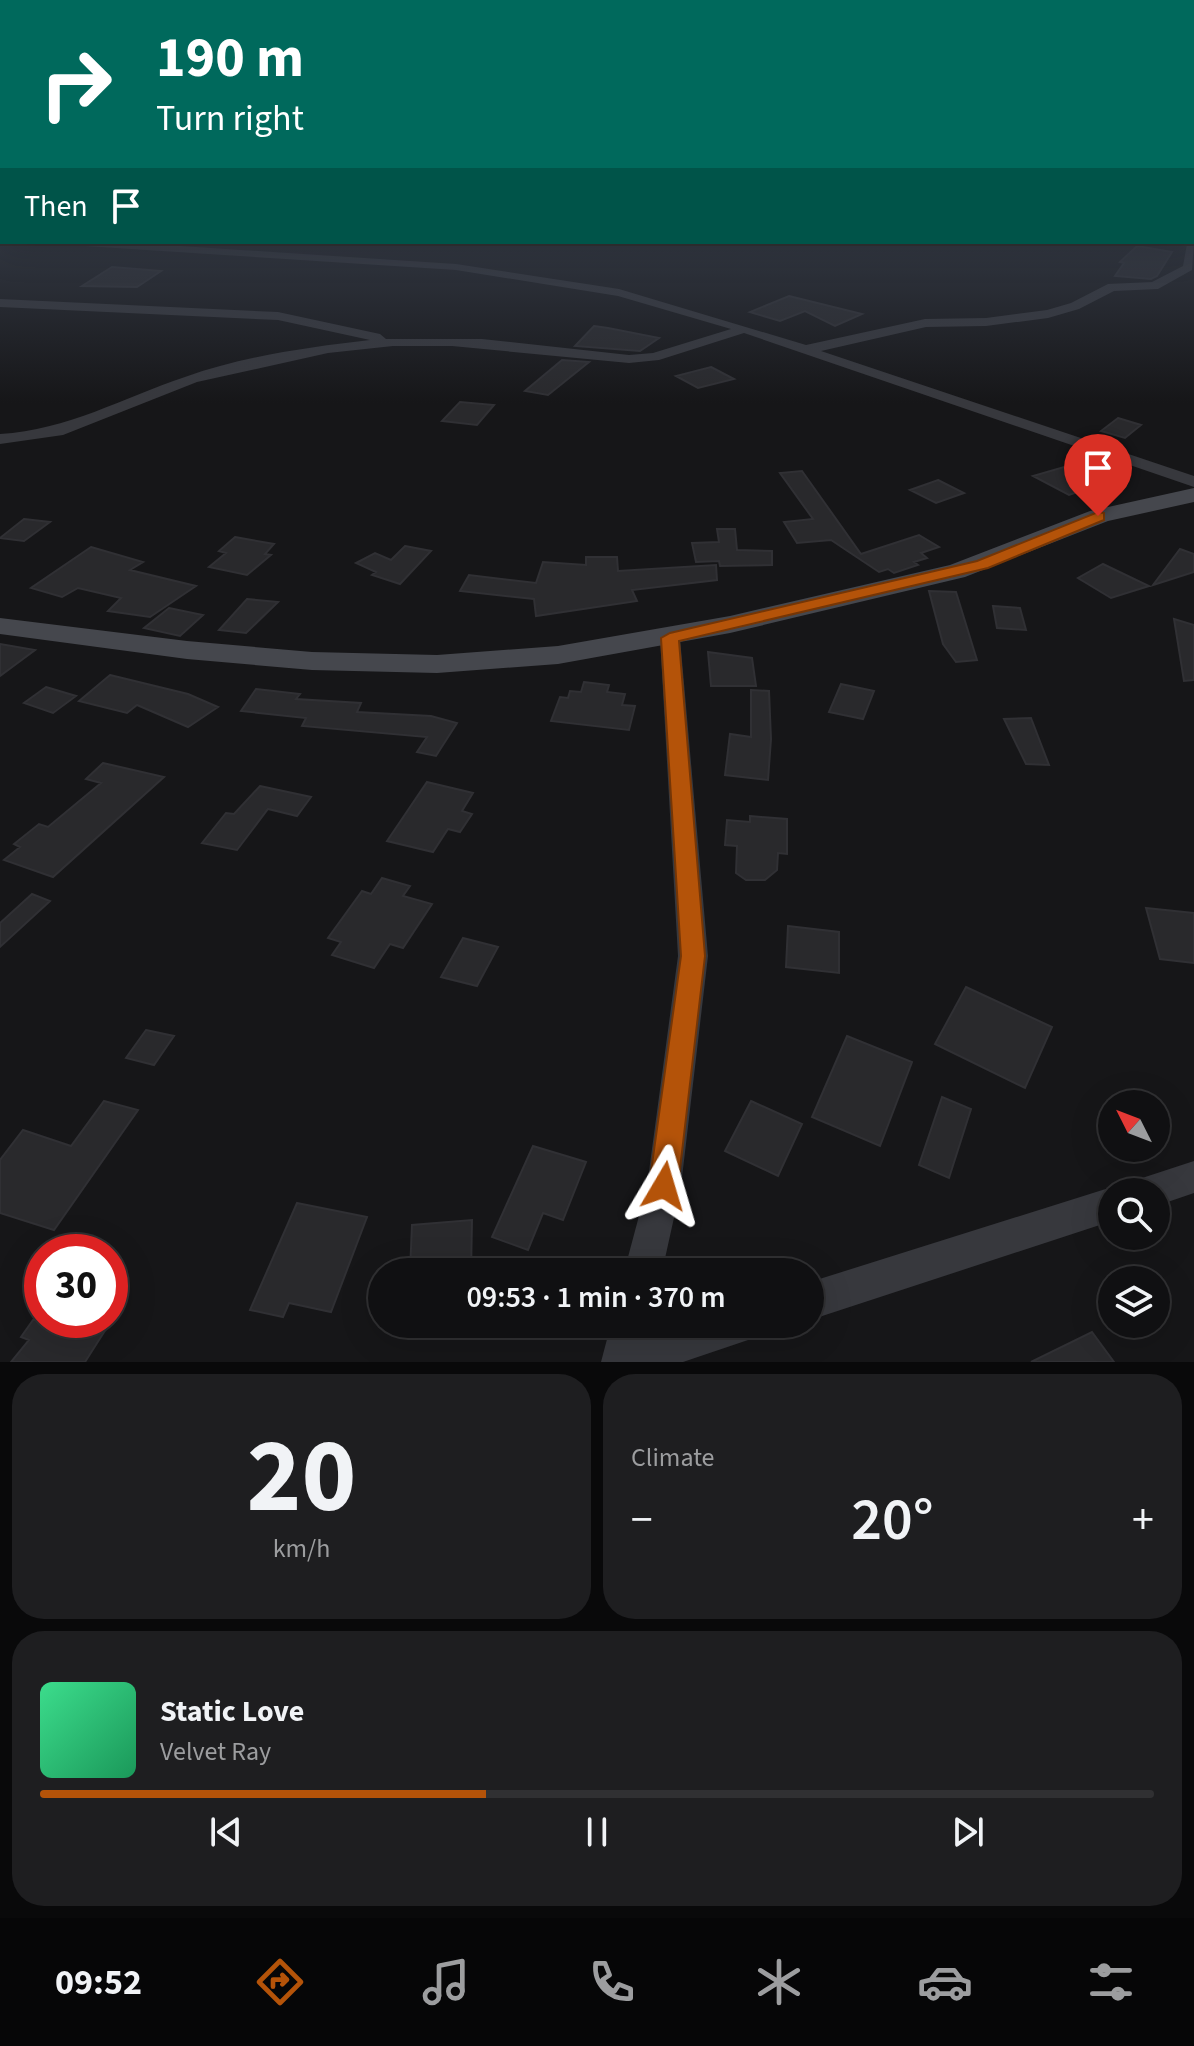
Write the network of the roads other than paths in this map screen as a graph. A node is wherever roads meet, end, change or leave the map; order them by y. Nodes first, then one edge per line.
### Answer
1 (524, 276) edge
2 (1174, 276) edge
3 (0, 303) edge
4 (745, 329) junction
5 (393, 342) junction
6 (807, 349) junction
7 (0, 439) edge
8 (1194, 482) edge
9 (1194, 495) edge
10 (0, 626) edge
11 (670, 638) junction
12 (1194, 1177) edge
13 (1170, 1185) edge
14 (1098, 1208) edge
15 (646, 1258) edge
16 (824, 1297) edge
17 (627, 1338) edge
18 (697, 1338) edge
19 (622, 1362) edge

1 - 4 street
2 - 6 street
3 - 5 street
4 - 5 street
4 - 6 street
5 - 7 street
6 - 8 street
9 - 11 street
10 - 11 street
11 - 15 street
12 - 13 street
14 - 16 street
17 - 19 street
18 - 19 street

